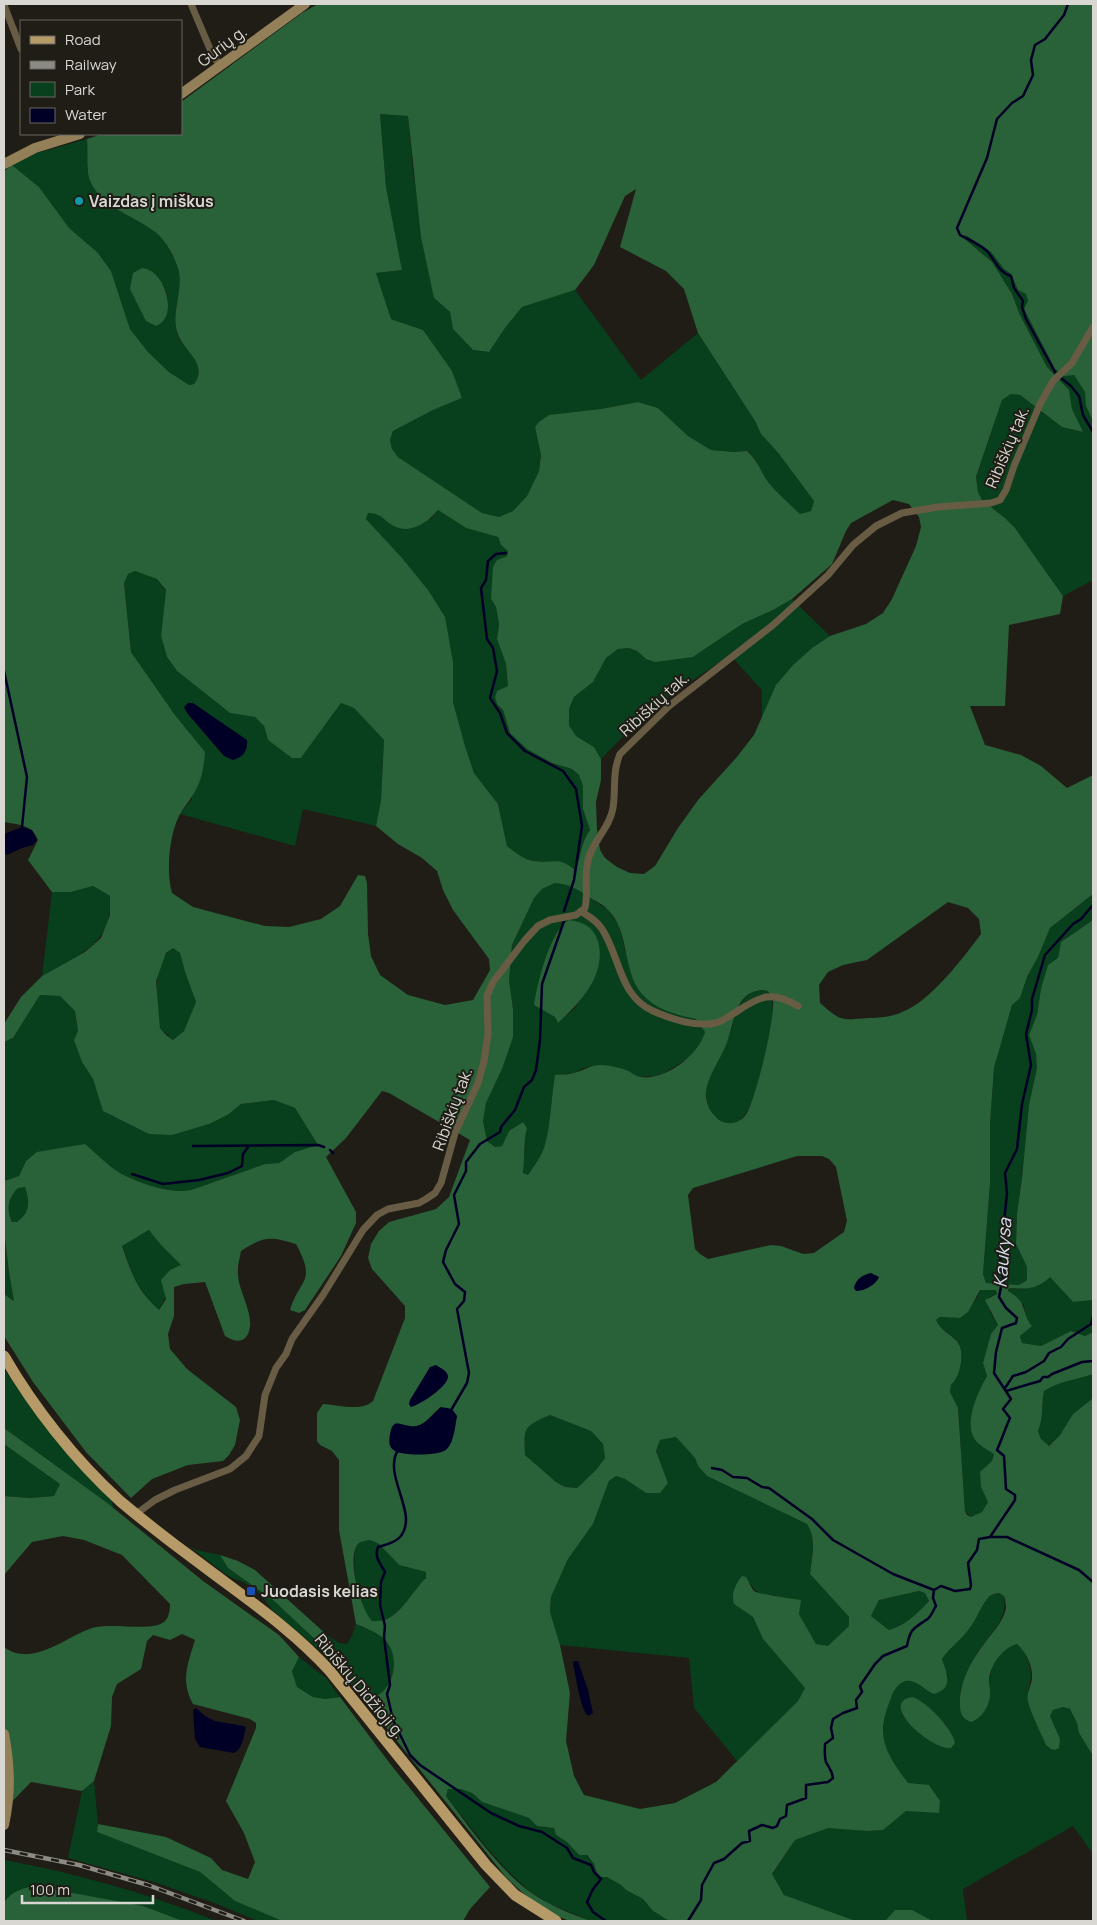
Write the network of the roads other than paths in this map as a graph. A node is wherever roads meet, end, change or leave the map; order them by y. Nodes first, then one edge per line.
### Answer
1 (191, 4) edge
2 (304, 4) edge
3 (4, 5) edge
4 (6, 17) edge
5 (20, 47) edge
6 (220, 66) junction
7 (182, 93) edge
8 (72, 135) edge
9 (55, 137) edge
10 (4, 164) edge
11 (1093, 327) edge
12 (582, 912) junction
13 (798, 1006) dead end
14 (4, 1357) edge
15 (136, 1514) junction
16 (4, 1734) edge
17 (4, 1824) edge
18 (556, 1921) edge

1 - 6 street
2 - 6 street, Gurių g.
3 - 4 street
4 - 5 street
6 - 7 street, Gurių g.
8 - 9 street
9 - 10 street
11 - 12 street, Ribiškių tak.
12 - 13 street
12 - 15 street, Ribiškių tak.
14 - 15 main road, Ribiškių Didžioji g.
15 - 18 main road, Ribiškių Didžioji g.
16 - 17 street

